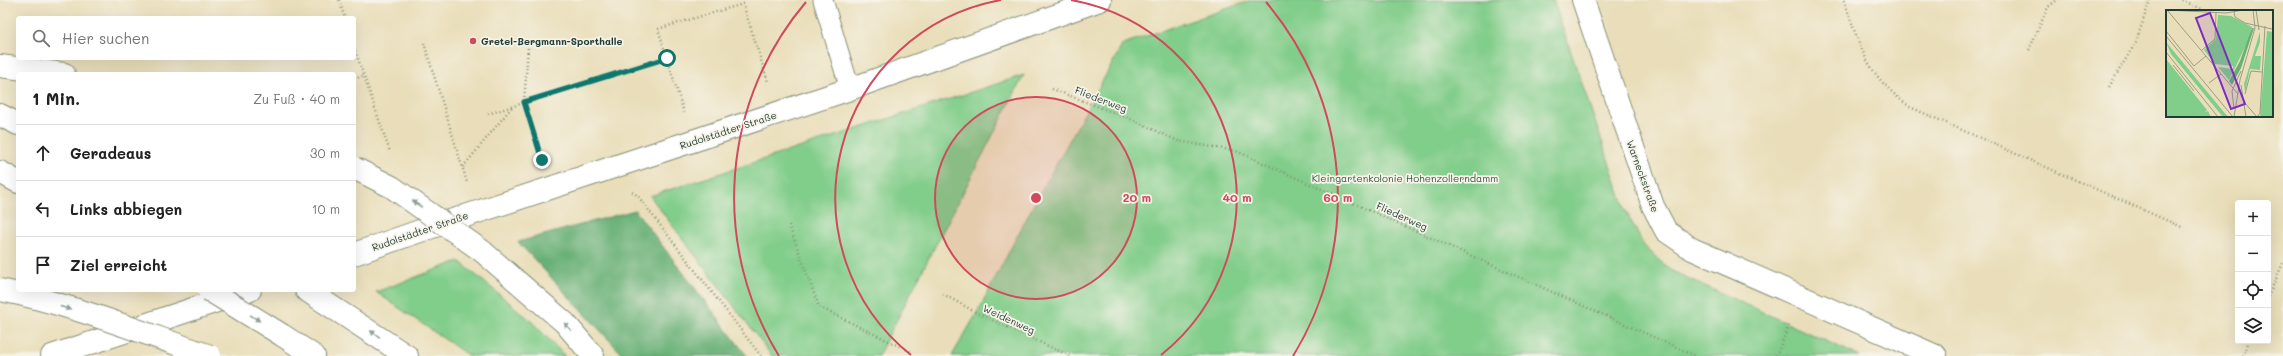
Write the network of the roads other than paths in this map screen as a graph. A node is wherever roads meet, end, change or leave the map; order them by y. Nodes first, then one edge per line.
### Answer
1 (823, 0) edge
2 (1100, 0) edge
3 (1583, 0) edge
4 (0, 66) edge
5 (48, 72) edge
6 (850, 89) junction
7 (0, 115) edge
8 (16, 123) edge
9 (356, 169) edge
10 (0, 172) edge
11 (16, 181) edge
12 (356, 253) edge
13 (0, 290) edge
14 (212, 292) edge
15 (244, 292) edge
16 (309, 292) edge
17 (52, 356) edge
18 (210, 356) edge
19 (314, 356) edge
20 (407, 356) edge
21 (593, 356) edge
22 (1936, 356) edge

1 - 6 lane
2 - 6 main road, Rudolstädter Straße
3 - 22 main road, Warneckstraße
4 - 5 main road
6 - 12 main road, Rudolstädter Straße
7 - 8 main road
21 -> 9 main road, bridge
10 - 11 main road
13 -> 18 main road, bridge
14 -> 19 main road, bridge
15 - 17 main road
20 -> 16 main road

